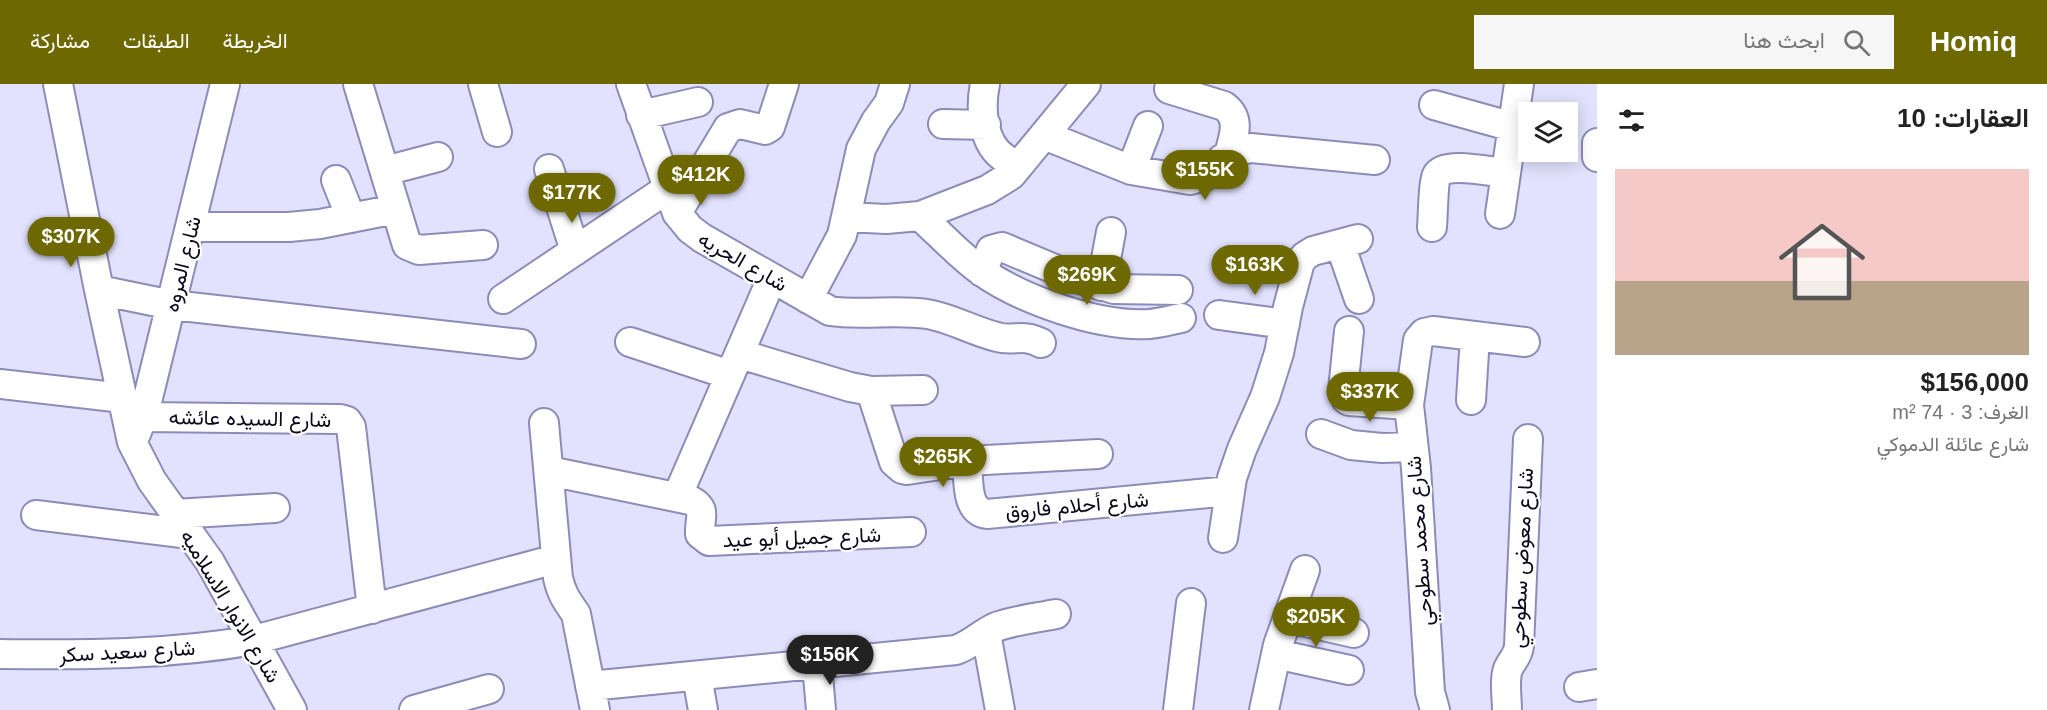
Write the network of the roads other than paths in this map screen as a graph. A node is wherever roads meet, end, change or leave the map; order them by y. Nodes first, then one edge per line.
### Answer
1 (58, 84) edge
2 (225, 84) edge
3 (358, 84) edge
4 (483, 84) edge
5 (631, 84) edge
6 (784, 84) edge
7 (895, 84) edge
8 (985, 84) edge
9 (1086, 84) edge
10 (1519, 84) edge
11 (1169, 89) dead end
12 (698, 102) dead end
13 (1434, 105) dead end
14 (641, 115) junction
15 (943, 124) dead end
16 (986, 125) junction
17 (1148, 126) dead end
18 (1513, 127) junction
19 (497, 132) dead end
20 (1044, 135) junction
21 (1230, 155) junction
22 (438, 157) dead end
23 (1375, 160) dead end
24 (1019, 165) junction
25 (549, 169) dead end
26 (1131, 170) junction
27 (385, 171) junction
28 (1506, 173) junction
29 (336, 180) dead end
30 (672, 201) junction
31 (396, 209) junction
32 (1500, 214) dead end
33 (920, 216) junction
34 (847, 217) junction
35 (351, 218) junction
36 (191, 227) junction
37 (1432, 227) dead end
38 (1111, 232) dead end
39 (483, 245) dead end
40 (575, 251) junction
41 (982, 272) junction
42 (772, 278) junction
43 (1101, 286) junction
44 (99, 290) junction
45 (1178, 290) dead end
46 (503, 299) dead end
47 (808, 299) junction
48 (1359, 299) dead end
49 (172, 305) junction
50 (1219, 315) dead end
51 (1181, 318) dead end
52 (1285, 324) junction
53 (1349, 331) dead end
54 (1475, 336) junction
55 (630, 342) dead end
56 (1525, 342) dead end
57 (1041, 343) dead end
58 (520, 344) dead end
59 (735, 365) junction
60 (0, 384) edge
61 (923, 390) dead end
62 (871, 391) junction
63 (1471, 400) dead end
64 (1409, 405) junction
65 (133, 419) junction
66 (544, 423) dead end
67 (1321, 434) dead end
68 (1528, 439) dead end
69 (1413, 447) junction
70 (1098, 454) dead end
71 (966, 461) junction
72 (549, 471) junction
73 (1230, 491) junction
74 (677, 497) junction
75 (275, 508) dead end
76 (36, 515) dead end
77 (183, 524) junction
78 (911, 532) dead end
79 (1223, 538) dead end
80 (556, 559) junction
81 (1305, 570) dead end
82 (1191, 603) dead end
83 (372, 609) junction
84 (1056, 614) dead end
85 (1288, 618) junction
86 (986, 633) junction
87 (1354, 633) dead end
88 (254, 640) junction
89 (0, 654) edge
90 (1276, 654) junction
91 (817, 664) junction
92 (1349, 670) dead end
93 (697, 676) junction
94 (489, 689) dead end
95 (593, 698) edge
96 (292, 710) edge
97 (414, 710) edge
98 (703, 710) edge
99 (821, 710) edge
100 (1000, 710) edge
101 (1178, 710) edge
102 (1264, 710) edge
103 (1435, 710) edge
104 (1507, 710) edge

1 - 44 street, شارع الانوار الاسلاميه
2 - 36 street, شارع المروه
3 - 27 street
4 - 19 street
5 - 14 street, شارع الحريه
6 - 30 street
7 - 34 street
8 - 16 street
9 - 20 street
10 - 18 street
11 - 21 street
12 - 14 street
13 - 18 street
14 - 30 street, شارع الحريه
15 - 16 street
16 - 24 street
17 - 26 street
18 - 28 street
20 - 24 street
20 - 26 street
21 - 23 street
21 - 26 street
22 - 27 street
24 - 33 street
25 - 40 street
27 - 31 street
28 - 32 street
28 - 37 street
29 - 35 street
30 - 40 street
30 - 42 street, شارع الحريه
31 - 35 street
31 - 39 street
33 - 34 street
33 - 41 street
34 - 47 street
35 - 36 street
36 - 49 street, شارع المروه
38 - 43 street
40 - 46 street
41 - 43 street
41 - 51 street
42 - 47 street, شارع الحريه
42 - 59 street
43 - 45 street
44 - 49 street
44 - 65 street, شارع الانوار الاسلاميه
47 - 57 street, شارع الحريه
48 - 52 street
49 - 58 street
49 - 65 street, شارع المروه
50 - 52 street
52 - 73 street
53 - 64 street
54 - 56 street, شارع محمد سطوحي
54 - 63 street
54 - 64 street, شارع محمد سطوحي
55 - 59 street
59 - 62 street
59 - 74 street
60 - 65 street
61 - 62 street
62 - 71 street
64 - 69 street, شارع محمد سطوحي
65 - 77 street, شارع الانوار الاسلاميه
65 - 83 street, شارع السيده عائشه
66 - 72 street
67 - 69 street
68 - 104 street, شارع معوض سطوحي
69 - 103 street, شارع محمد سطوحي
70 - 71 street
71 - 73 street, شارع أحلام فاروق
72 - 74 street, شارع جميل أبو عيد
72 - 80 street
73 - 79 street
74 - 78 street, شارع جميل أبو عيد
75 - 77 street
76 - 77 street
77 - 88 street, شارع الانوار الاسلاميه
80 - 83 street, شارع سعيد سكر
80 - 95 street
81 - 85 street
82 - 101 street
83 - 88 street, شارع سعيد سكر
84 - 86 street
85 - 87 street
85 - 90 street
86 - 91 street
86 - 100 street
88 - 89 street, شارع سعيد سكر
88 - 96 street, شارع الانوار الاسلاميه
90 - 92 street
90 - 102 street
91 - 93 street
91 - 99 street
93 - 95 street
93 - 98 street
94 - 97 street

